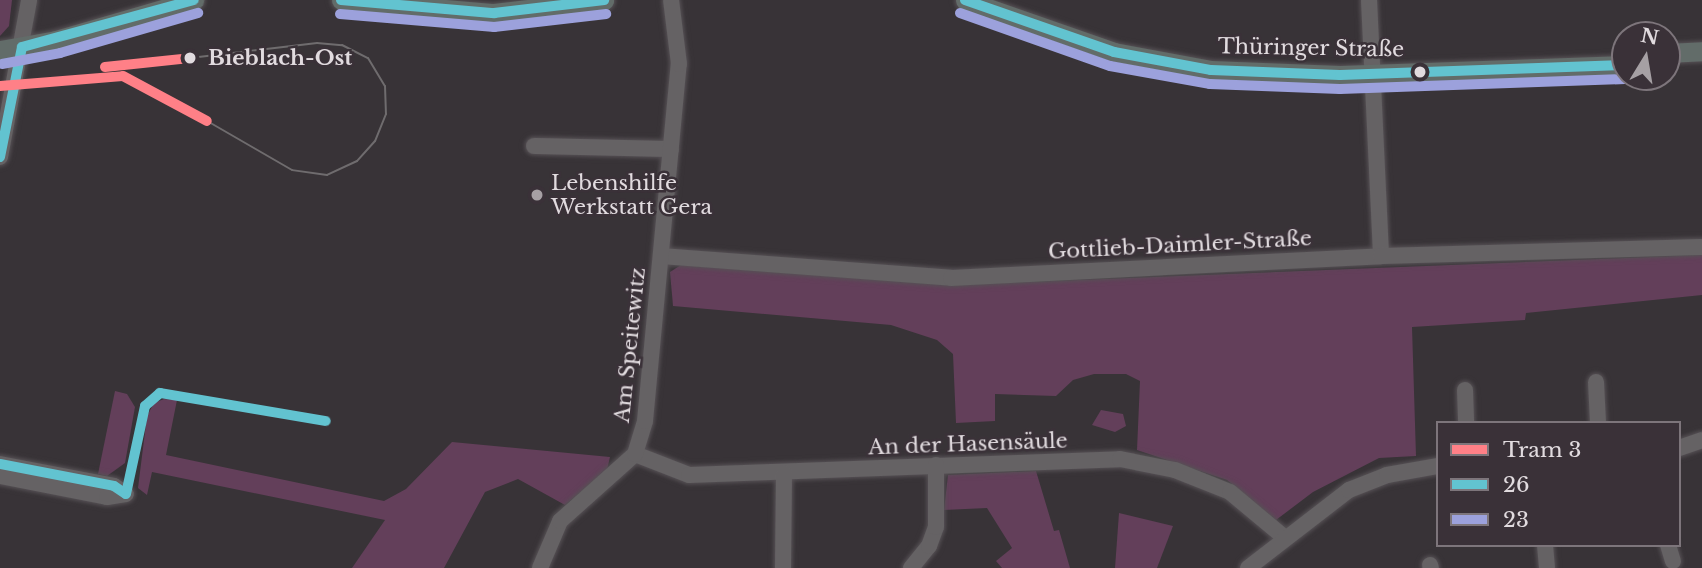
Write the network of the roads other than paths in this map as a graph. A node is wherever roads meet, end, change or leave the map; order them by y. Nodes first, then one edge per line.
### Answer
1 (29, 0) edge
2 (194, 0) edge
3 (341, 0) edge
4 (604, 0) edge
5 (671, 0) edge
6 (999, 0) edge
7 (1369, 0) edge
8 (969, 1) edge
9 (22, 47) junction
10 (0, 50) edge
11 (1702, 51) edge
12 (1681, 52) edge
13 (1611, 55) edge
14 (1702, 62) edge
15 (1681, 63) edge
16 (1611, 65) edge
17 (1373, 68) junction
18 (534, 146) dead end
19 (671, 149) junction
20 (0, 157) edge
21 (1702, 247) edge
22 (661, 256) junction
23 (1381, 256) junction
24 (1596, 382) dead end
25 (1465, 390) dead end
26 (1466, 421) edge
27 (1598, 421) edge
28 (1702, 440) edge
29 (1681, 447) edge
30 (635, 454) junction
31 (0, 464) edge
32 (936, 465) junction
33 (1436, 467) edge
34 (783, 473) junction
35 (0, 476) edge
36 (1285, 538) junction
37 (1545, 547) edge
38 (540, 568) edge
39 (783, 568) edge
40 (911, 568) edge
41 (1248, 568) edge
42 (1546, 568) edge

1 - 9 street
2 - 9 main road
3 - 4 main road
5 - 19 street, Am Speitewitz
6 - 17 main road, Thüringer Straße
7 - 17 street
8 - 17 main road, Thüringer Straße
9 - 10 main road
9 - 20 street
11 - 12 main road
13 - 17 main road, Thüringer Straße
14 - 15 main road
16 - 17 main road, Thüringer Straße
17 - 23 street
18 - 19 street
19 - 22 street, Am Speitewitz
21 - 23 street, Gottlieb-Daimler-Straße
22 - 23 street, Gottlieb-Daimler-Straße
22 - 30 street, Am Speitewitz
24 - 27 street
25 - 26 street
28 - 29 street
30 - 34 street, An der Hasensäule
30 - 38 street, Am Speitewitz
31 - 35 street
32 - 34 street, An der Hasensäule
32 - 36 street, An der Hasensäule
32 - 40 street
33 - 36 street
34 - 39 street
36 - 41 street
37 - 42 street

